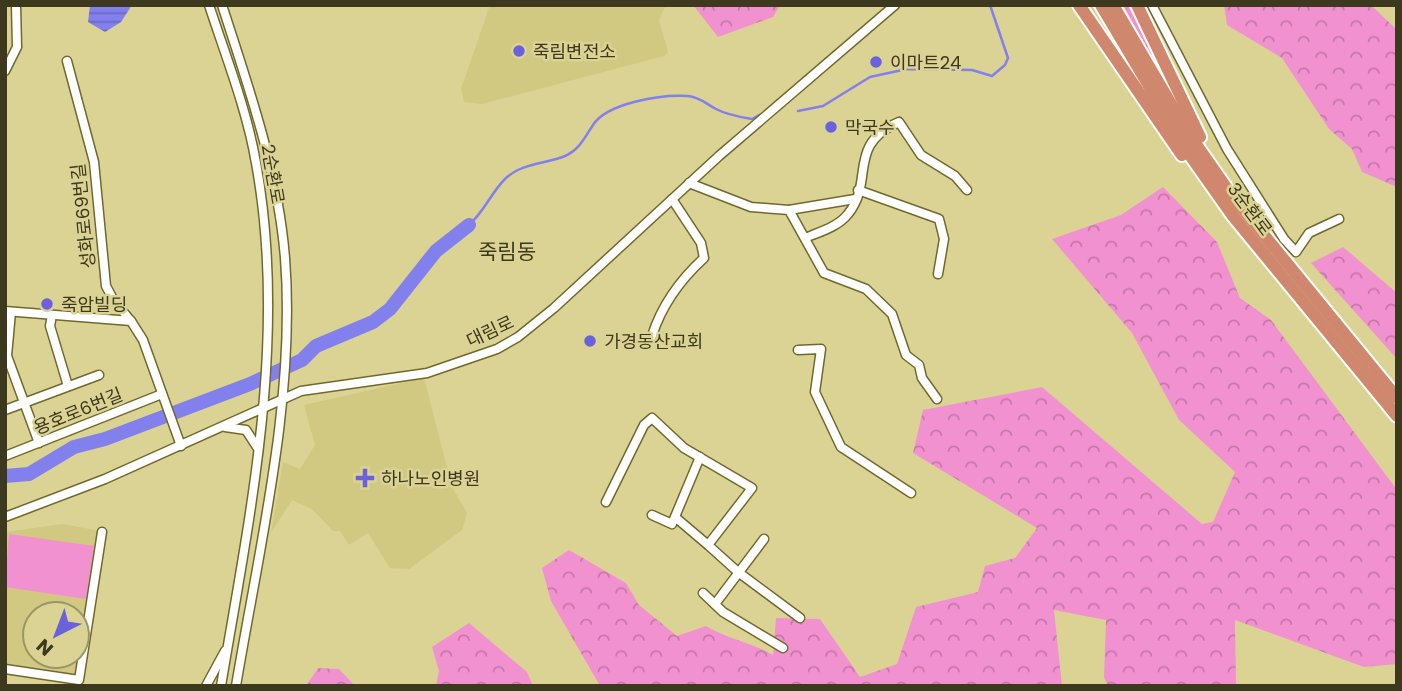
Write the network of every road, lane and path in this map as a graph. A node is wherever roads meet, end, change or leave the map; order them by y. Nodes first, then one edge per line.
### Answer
1 (209, 5) edge
2 (222, 5) edge
3 (895, 5) edge
4 (1079, 5) edge
5 (1101, 5) edge
6 (1112, 5) edge
7 (1137, 5) edge
8 (1152, 5) edge
9 (15, 6) edge
10 (67, 61) dead end
11 (5, 71) edge
12 (689, 183) junction
13 (858, 190) junction
14 (967, 190) dead end
15 (672, 199) junction
16 (855, 199) junction
17 (789, 210) junction
18 (1339, 219) dead end
19 (1257, 229) junction
20 (805, 238) junction
21 (1262, 253) junction
22 (938, 274) dead end
23 (8, 312) edge
24 (52, 315) junction
25 (131, 321) junction
26 (652, 336) dead end
27 (798, 350) dead end
28 (99, 375) dead end
29 (68, 386) junction
30 (162, 394) junction
31 (283, 398) junction
32 (1397, 398) edge
33 (937, 399) dead end
34 (22, 403) junction
35 (266, 406) junction
36 (5, 410) edge
37 (1397, 415) edge
38 (222, 426) junction
39 (39, 443) junction
40 (181, 446) junction
41 (258, 452) junction
42 (5, 456) edge
43 (700, 457) junction
44 (911, 493) dead end
45 (606, 502) dead end
46 (652, 515) dead end
47 (5, 517) edge
48 (675, 517) junction
49 (102, 532) dead end
50 (764, 539) dead end
51 (708, 545) junction
52 (738, 572) junction
53 (703, 593) dead end
54 (715, 604) junction
55 (800, 618) dead end
56 (228, 646) junction
57 (783, 648) dead end
58 (5, 669) edge
59 (206, 686) edge
60 (221, 686) edge
61 (236, 686) edge

1 - 35 street, 2순환로
2 - 31 street, 2순환로
3 - 12 street, 대림로
4 - 21 highway
5 - 21 highway, 3순환로
6 - 19 highway, 3순환로
7 - 19 highway
8 - 18 street
9 - 11 street
10 - 25 street, 성화로69번길
12 - 15 street, 대림로
12 - 17 street
13 - 14 street
13 - 16 street
13 - 22 street
15 - 26 street
15 - 31 street, 대림로
16 - 17 street
16 - 20 street
17 - 20 street
19 - 32 highway, 3순환로
20 - 33 street
21 - 37 highway, 3순환로
23 - 24 street
23 - 34 street
24 - 25 street
24 - 29 street
25 - 30 street, 성화로69번길
27 - 44 street
28 - 29 street
29 - 34 street
30 - 39 street, 용호로6번길
30 - 40 street, 성화로69번길
31 - 35 street, 대림로
31 - 61 street
34 - 36 street
34 - 39 street
35 - 38 street, 대림로
35 - 41 street
38 - 40 street, 대림로
38 - 41 street
39 - 42 street, 용호로6번길
40 - 47 street, 대림로
41 - 56 street
43 - 45 street
43 - 48 street
43 - 51 street
46 - 48 street
48 - 51 street
49 - 58 street
50 - 52 street
51 - 52 street
52 - 54 street
52 - 55 street
53 - 54 street
54 - 57 street
56 - 59 street
56 - 60 street

